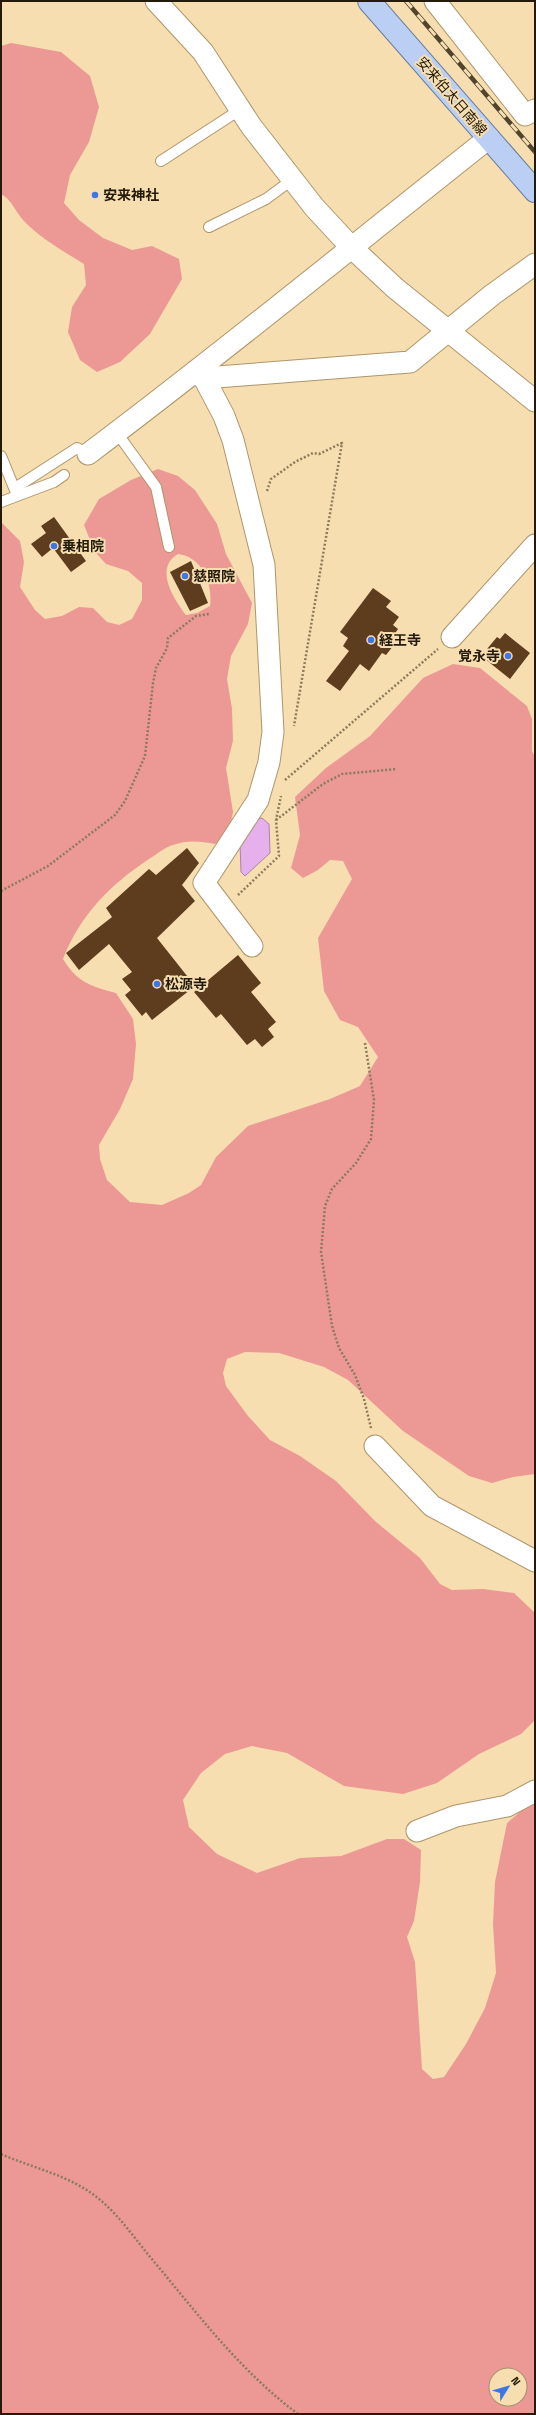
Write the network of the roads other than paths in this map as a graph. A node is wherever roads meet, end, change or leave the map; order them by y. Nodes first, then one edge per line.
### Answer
1 (156, 1) edge
2 (369, 1) edge
3 (435, 1) edge
4 (241, 109) junction
5 (535, 110) edge
6 (489, 138) junction
7 (161, 161) dead end
8 (293, 180) junction
9 (535, 191) edge
10 (209, 227) dead end
11 (351, 247) junction
12 (535, 264) edge
13 (451, 331) junction
14 (200, 376) junction
15 (535, 401) edge
16 (117, 432) junction
17 (88, 454) joint
18 (1, 456) edge
19 (64, 475) dead end
20 (16, 492) junction
21 (1, 502) edge
22 (535, 545) edge
23 (169, 547) dead end
24 (452, 637) road end
25 (252, 946) dead end
26 (375, 1446) road end
27 (535, 1561) edge
28 (535, 1791) edge
29 (416, 1831) dead end

1 - 4 street
2 - 6 main road, 安来伯太日南線
3 - 5 street
4 - 7 lane
4 - 8 street
6 - 9 main road, 安来伯太日南線
6 - 11 street
8 - 10 lane
8 - 11 street
11 - 13 street
11 - 14 street
12 - 13 street
13 - 14 street
13 - 15 street
14 - 16 street
14 - 25 street
16 - 17 street
16 - 23 lane
17 - 20 lane
18 - 20 lane
19 - 20 lane
20 - 21 lane
22 - 24 street
26 - 27 street
28 - 29 street

